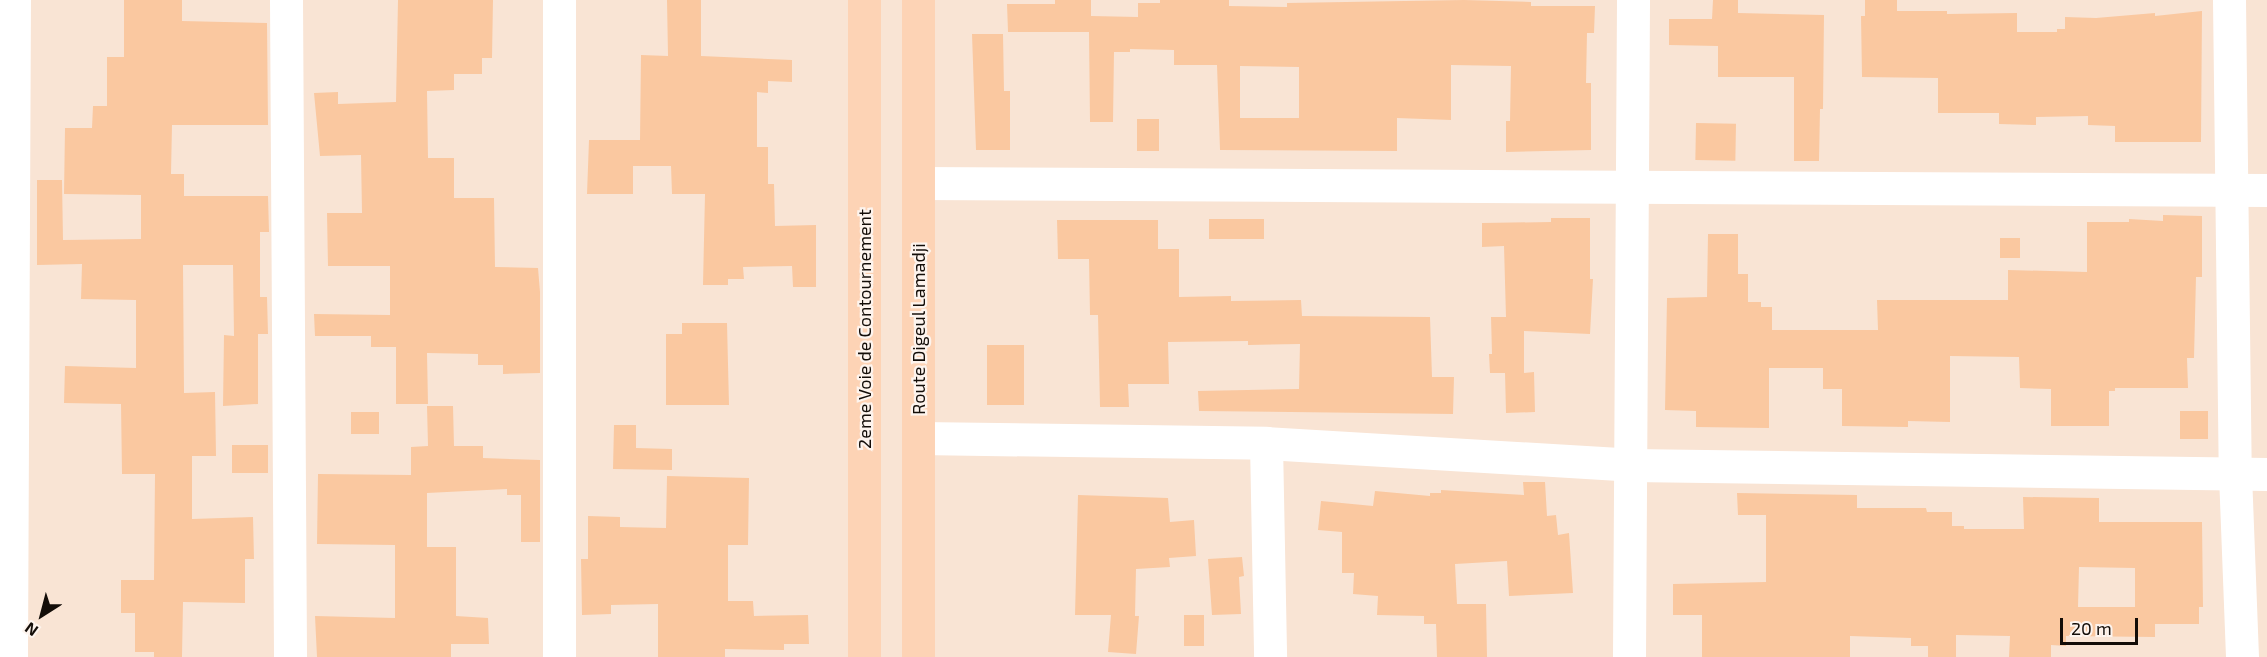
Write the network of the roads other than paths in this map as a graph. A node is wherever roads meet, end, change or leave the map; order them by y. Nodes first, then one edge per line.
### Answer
1 (14, 0) edge
2 (286, 0) edge
3 (559, 0) edge
4 (864, 0) edge
5 (918, 0) edge
6 (1633, 0) edge
7 (2229, 0) edge
8 (918, 183) junction
9 (1630, 188) junction
10 (2232, 190) junction
11 (2267, 190) edge
12 (919, 438) junction
13 (1266, 443) junction
14 (1630, 465) junction
15 (2251, 474) edge
16 (11, 657) edge
17 (290, 657) edge
18 (559, 657) edge
19 (864, 657) edge
20 (918, 657) edge
21 (1270, 657) edge
22 (1629, 657) edge
23 (2242, 657) edge

1 - 16 street
2 - 17 street
3 - 18 street
4 - 19 main road, 2eme Voie de Contournement
5 - 8 main road, Route Digeul Lamadji
6 - 9 street
7 - 10 street
8 - 9 street
8 - 12 main road, Route Digeul Lamadji
9 - 10 street
9 - 14 street
10 - 11 street
10 - 15 street
12 - 13 street
12 - 20 main road, Route Digeul Lamadji
13 - 14 street
13 - 21 street
14 - 15 street
14 - 22 street
15 - 23 street

